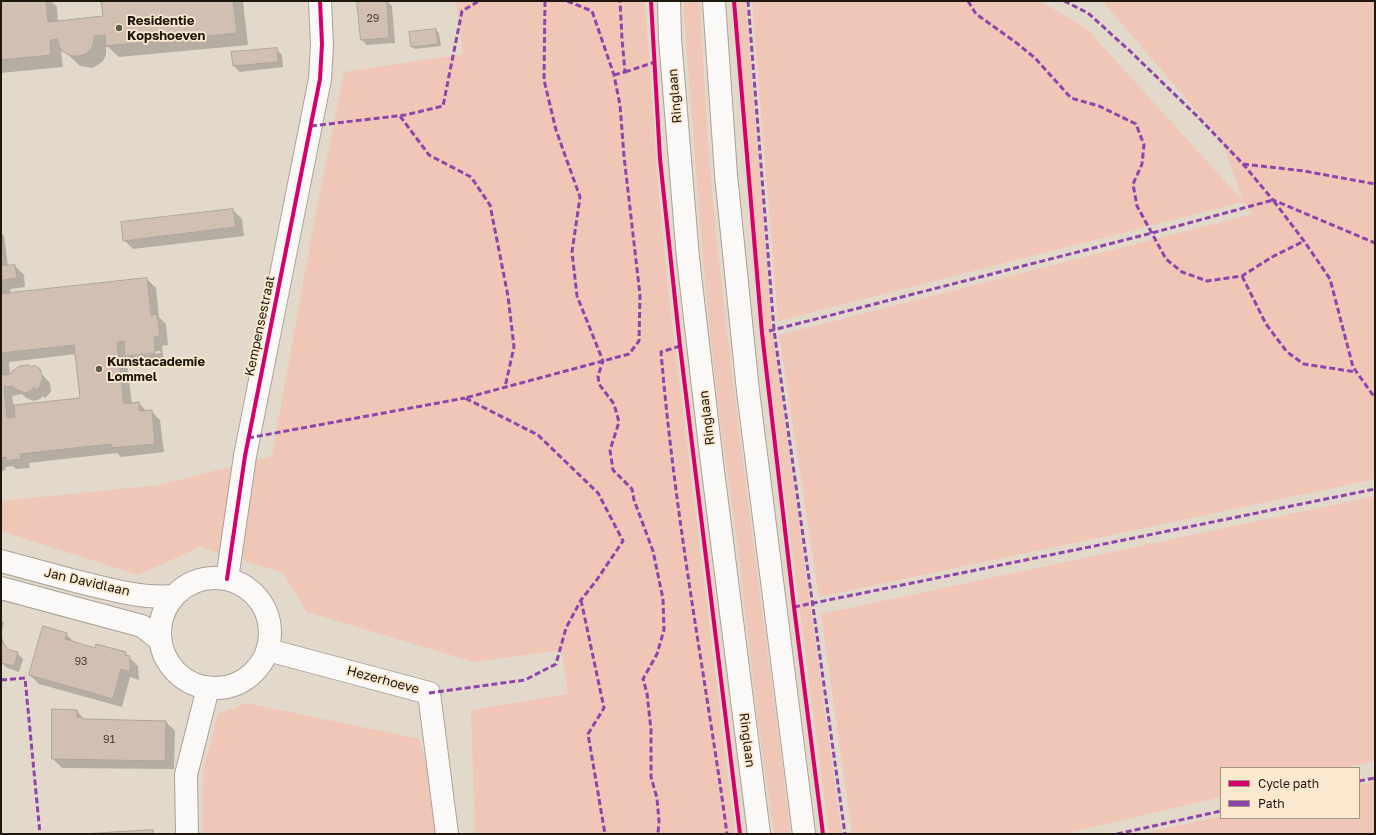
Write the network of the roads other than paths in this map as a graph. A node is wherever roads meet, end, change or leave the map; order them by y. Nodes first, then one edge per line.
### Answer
1 (320, 1) edge
2 (668, 1) edge
3 (714, 1) edge
4 (1, 561) edge
5 (62, 577) junction
6 (227, 579) junction
7 (1, 588) edge
8 (173, 596) junction
9 (55, 603) junction
10 (160, 640) junction
11 (268, 650) junction
12 (208, 688) junction
13 (187, 834) edge
14 (447, 834) edge
15 (759, 834) edge
16 (804, 834) edge

1 - 6 street, Kempensestraat
2 - 15 street, Ringlaan
3 - 16 street
4 - 5 street, Jan Davidlaan
5 - 8 street, Jan Davidlaan
5 - 9 street
6 - 8 street
6 - 11 street
7 - 9 street, Jan Davidlaan
8 - 10 street
9 - 10 street, Jan Davidlaan
10 - 12 street
11 - 12 street
11 - 14 street, Hezerhoeve
12 - 13 street

